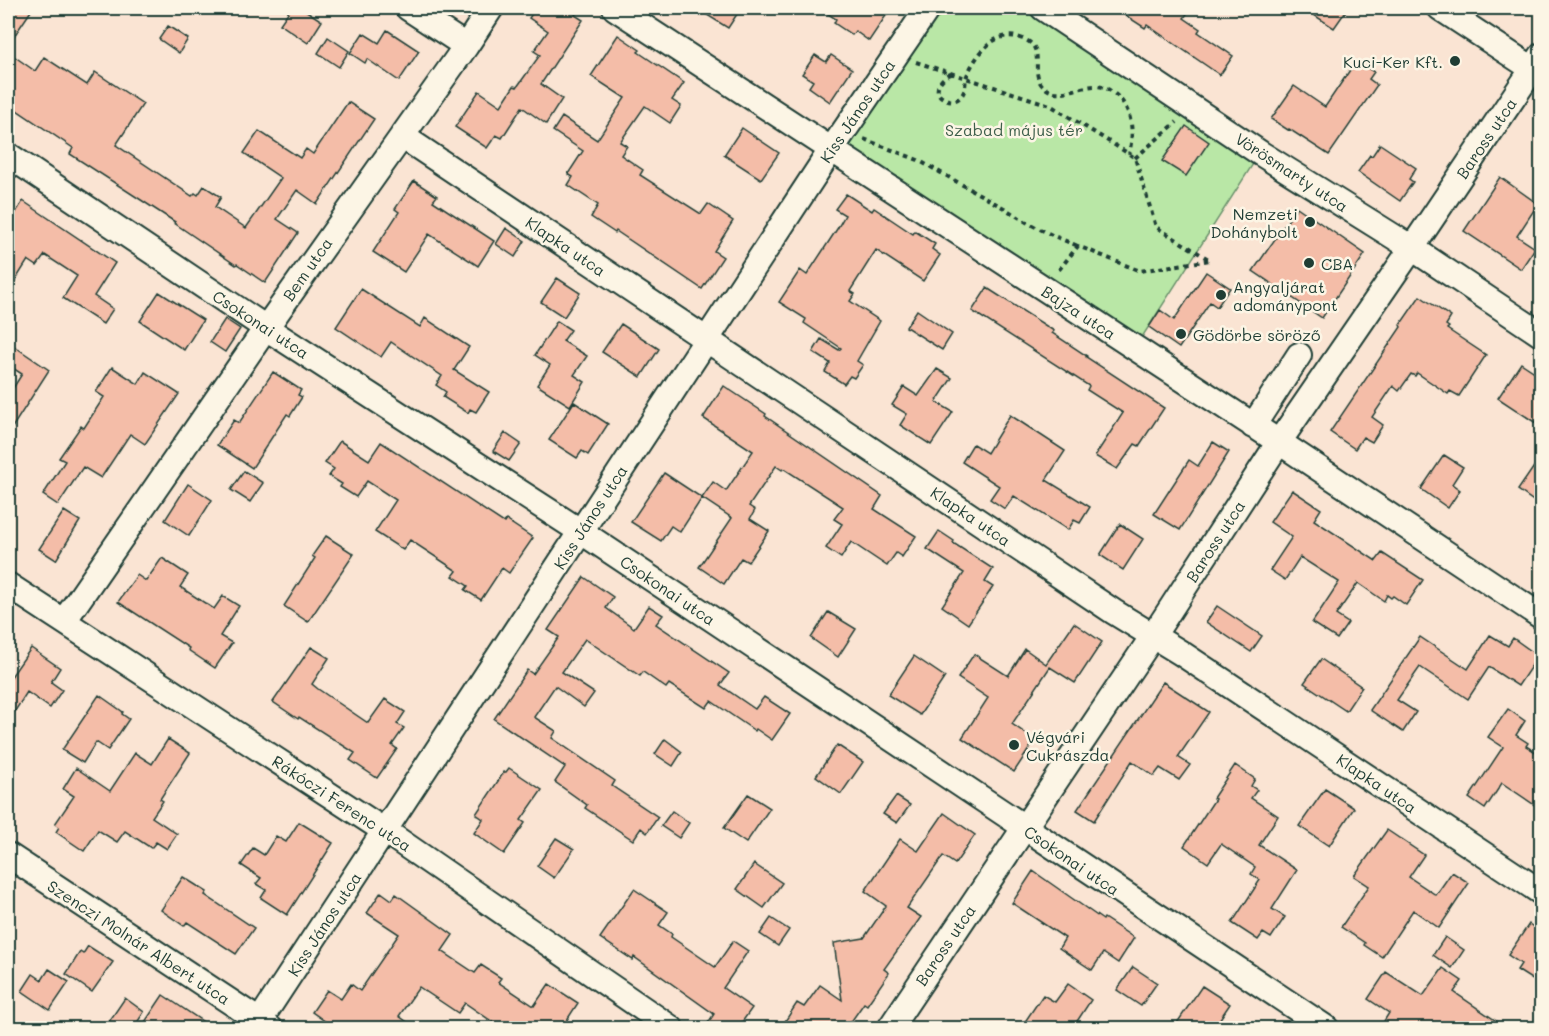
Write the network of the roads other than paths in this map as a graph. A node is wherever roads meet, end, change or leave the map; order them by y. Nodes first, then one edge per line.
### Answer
1 (408, 8) edge
2 (491, 8) edge
3 (615, 8) edge
4 (927, 8) edge
5 (1043, 8) edge
6 (1440, 8) edge
7 (466, 46) junction
8 (1538, 66) edge
9 (402, 136) junction
10 (838, 140) junction
11 (8, 155) edge
12 (1412, 248) junction
13 (266, 328) junction
14 (1542, 335) edge
15 (707, 340) junction
16 (1299, 355) dead end
17 (1253, 426) junction
18 (1279, 442) junction
19 (580, 531) junction
20 (8, 585) edge
21 (1542, 617) edge
22 (63, 621) junction
23 (1153, 636) junction
24 (1024, 827) junction
25 (385, 831) junction
26 (8, 855) edge
27 (1542, 893) edge
28 (261, 1026) edge
29 (671, 1029) edge
30 (890, 1029) edge
31 (1326, 1029) edge

1 - 7 street
2 - 7 street, Bem utca
3 - 10 street, Bajza utca
4 - 10 street, Kiss János utca
5 - 12 street, Vörösmarty utca
6 - 8 street
7 - 9 street, Bem utca
8 - 12 street, Baross utca
9 - 13 street, Bem utca
9 - 15 street, Klapka utca
10 - 15 street, Kiss János utca
10 - 17 street, Bajza utca
11 - 13 street, Csokonai utca
12 - 14 street, Vörösmarty utca
12 - 18 street, Baross utca
13 - 19 street, Csokonai utca
13 - 22 street, Bem utca
15 - 19 street, Kiss János utca
15 - 23 street, Klapka utca
16 - 17 street
17 - 18 street, Bajza utca
18 - 21 street, Bajza utca
18 - 23 street, Baross utca
19 - 24 street, Csokonai utca
19 - 25 street, Kiss János utca
20 - 22 street, Rákóczi Ferenc utca
22 - 25 street, Rákóczi Ferenc utca
23 - 24 street, Baross utca
23 - 27 street, Klapka utca
24 - 30 street, Baross utca
24 - 31 street, Csokonai utca
25 - 28 street, Kiss János utca
25 - 29 street, Rákóczi Ferenc utca
26 - 28 street, Szenczi Molnár Albert utca

